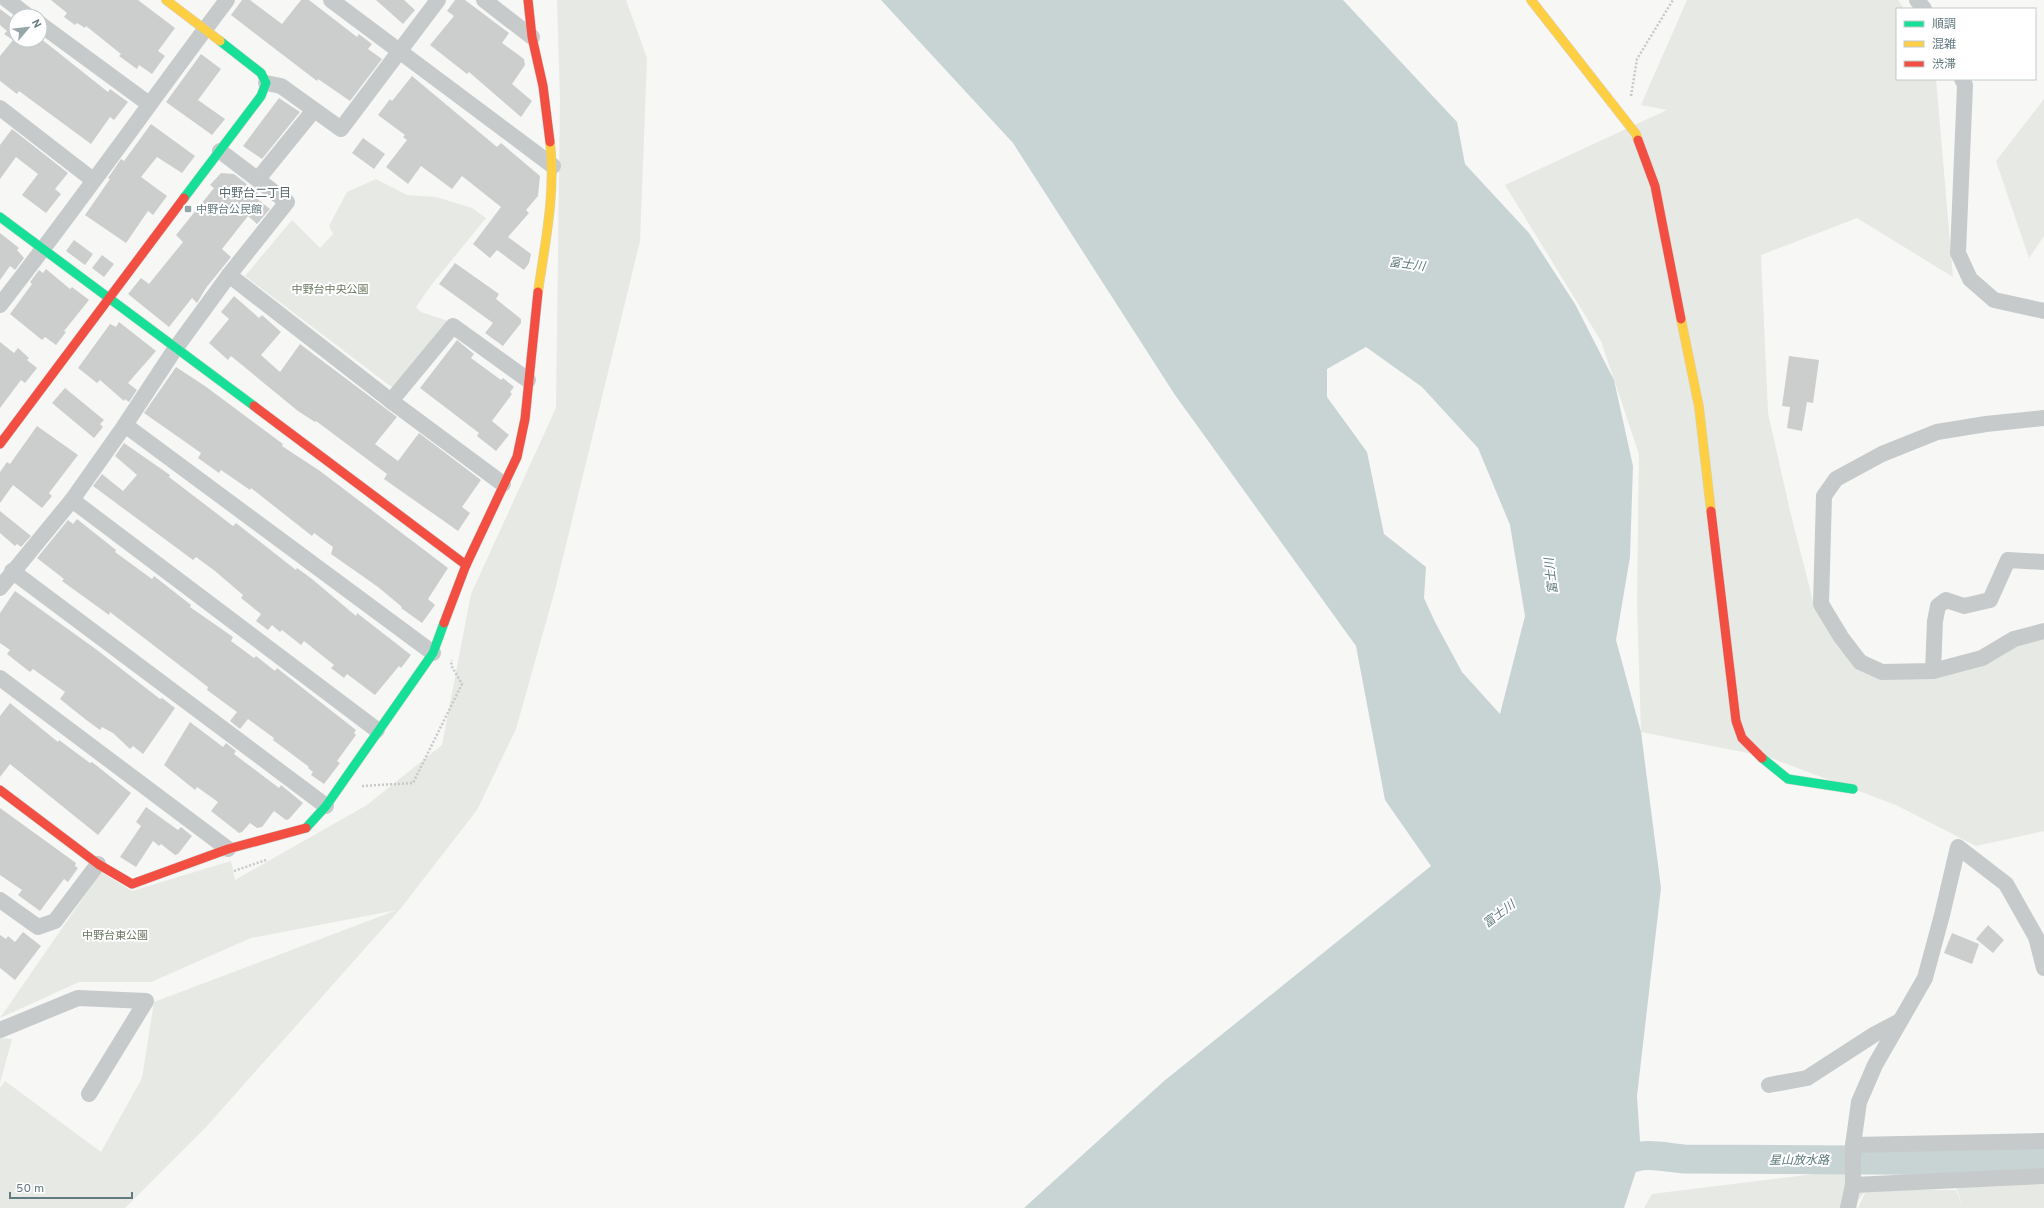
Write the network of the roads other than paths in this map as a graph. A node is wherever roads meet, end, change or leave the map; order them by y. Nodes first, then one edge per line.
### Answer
1 (7, 0) edge
2 (166, 0) edge
3 (227, 0) edge
4 (331, 0) edge
5 (438, 0) edge
6 (484, 0) edge
7 (528, 0) edge
8 (1531, 0) edge
9 (1917, 0) edge
10 (18, 8) edge
11 (1923, 8) edge
12 (205, 29) junction
13 (48, 30) edge
14 (532, 37) junction
15 (400, 52) junction
16 (1962, 80) edge
17 (266, 83) junction
18 (149, 104) junction
19 (0, 108) edge
20 (314, 110) junction
21 (220, 151) junction
22 (553, 166) junction
23 (258, 179) junction
24 (93, 180) junction
25 (0, 217) edge
26 (43, 251) junction
27 (229, 275) junction
28 (108, 299) junction
29 (0, 306) edge
30 (2044, 311) edge
31 (175, 349) junction
32 (528, 380) junction
33 (391, 401) junction
34 (2044, 418) edge
35 (125, 425) junction
36 (0, 444) edge
37 (503, 484) junction
38 (72, 500) junction
39 (2044, 562) edge
40 (466, 565) junction
41 (12, 571) junction
42 (0, 588) edge
43 (2044, 631) edge
44 (433, 653) junction
45 (1933, 671) junction
46 (0, 678) edge
47 (377, 730) junction
48 (1853, 789) dead end
49 (0, 790) edge
50 (326, 806) junction
51 (228, 849) junction
52 (98, 864) junction
53 (0, 900) edge
54 (2044, 968) edge
55 (1900, 1020) junction
56 (0, 1030) edge
57 (1769, 1085) dead end
58 (89, 1094) dead end
59 (2044, 1141) edge
60 (1853, 1145) junction
61 (2044, 1176) edge
62 (1852, 1186) junction
63 (1848, 1208) edge

1 - 10 street
2 - 12 street
3 - 12 street
4 - 15 street
5 - 15 street
6 - 14 street
7 - 14 street
8 - 48 street
9 - 11 street
12 - 17 street
12 - 18 street
13 - 18 street
14 - 22 street
15 - 20 street
15 - 22 street
16 - 30 street
17 - 20 street
17 - 21 street
18 - 24 street
19 - 24 street
20 - 23 street
21 - 23 street
21 - 28 street
22 - 32 street
23 - 27 street
24 - 26 street
25 - 26 street
26 - 28 street
26 - 29 street
27 - 31 street
27 - 33 street
28 - 31 street
28 - 36 street
31 - 35 street
31 - 40 street
32 - 33 street
32 - 37 street
33 - 37 street
34 - 45 street
35 - 38 street
35 - 44 street
37 - 40 street
38 - 41 street
38 - 47 street
39 - 45 street
40 - 44 street
41 - 42 street
41 - 50 street
43 - 45 street
44 - 47 street
46 - 51 street
47 - 50 street
49 - 52 street
50 - 51 street
51 - 52 street
52 - 53 street
54 - 55 street
55 - 57 street
55 - 60 street
56 - 58 street
59 - 60 street
60 - 62 street
61 - 62 street
62 - 63 street

